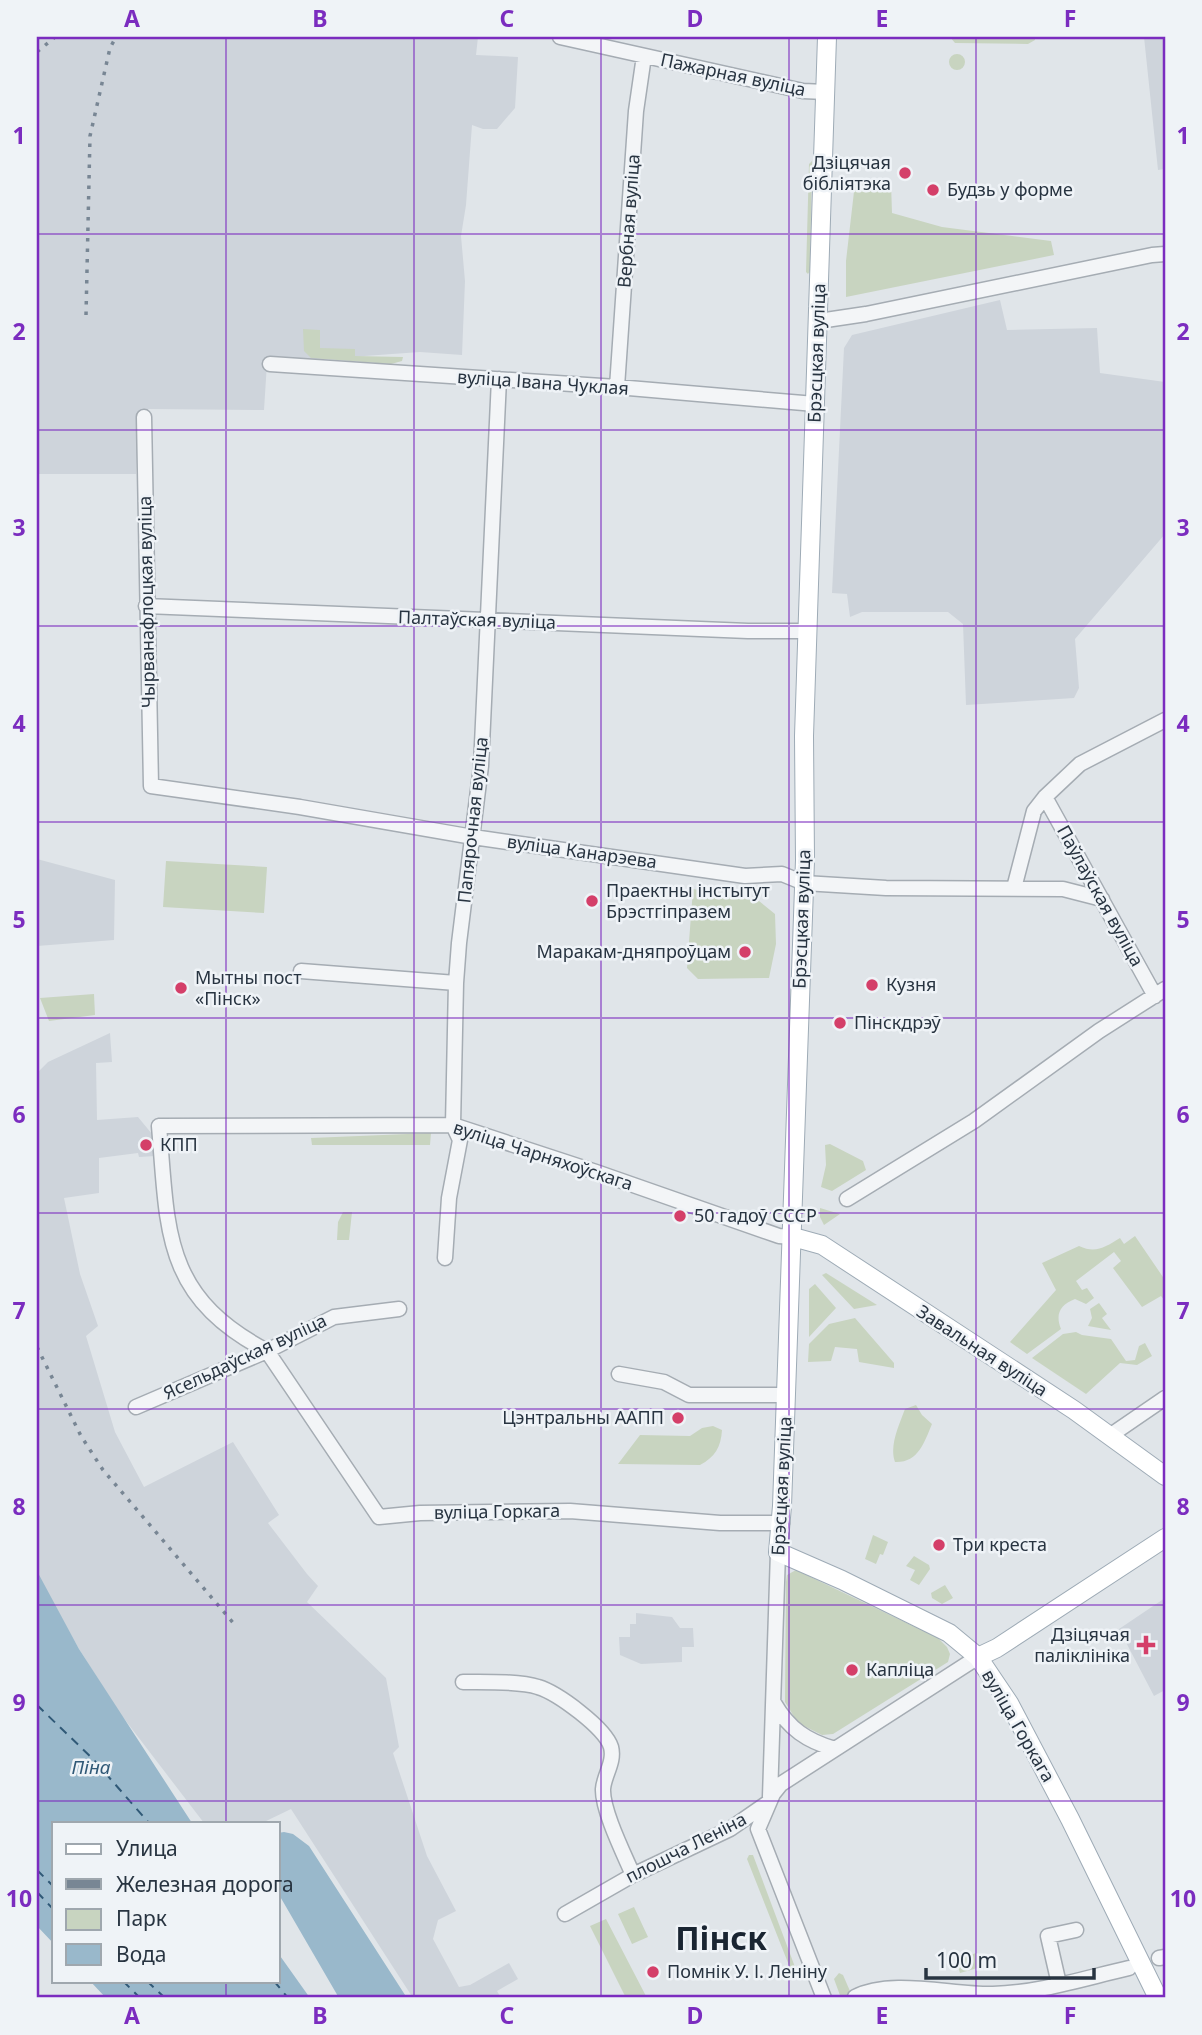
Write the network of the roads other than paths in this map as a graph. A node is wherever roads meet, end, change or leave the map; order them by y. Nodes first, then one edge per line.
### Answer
1 (560, 37) edge
2 (827, 37) edge
3 (644, 56) junction
4 (825, 93) junction
5 (1165, 254) edge
6 (819, 321) junction
7 (270, 364) dead end
8 (499, 379) junction
9 (617, 387) junction
10 (816, 404) junction
11 (144, 417) dead end
12 (146, 606) junction
13 (488, 621) junction
14 (808, 631) junction
15 (1165, 720) edge
16 (151, 786) joint
17 (1045, 797) junction
18 (473, 837) junction
19 (804, 883) junction
20 (1014, 888) junction
21 (1102, 899) junction
22 (300, 971) dead end
23 (456, 983) junction
24 (1160, 993) edge
25 (453, 1125) junction
26 (847, 1199) dead end
27 (793, 1237) junction
28 (445, 1258) dead end
29 (399, 1309) dead end
30 (267, 1350) junction
31 (619, 1374) dead end
32 (786, 1395) junction
33 (1165, 1398) edge
34 (135, 1407) dead end
35 (1111, 1435) junction
36 (1165, 1476) edge
37 (782, 1523) junction
38 (1165, 1538) edge
39 (778, 1552) junction
40 (978, 1657) junction
41 (463, 1682) dead end
42 (773, 1703) junction
43 (835, 1749) junction
44 (770, 1802) junction
45 (633, 1875) junction
46 (565, 1914) dead end
47 (1076, 1930) dead end
48 (1129, 1968) dead end
49 (1059, 1984) junction
50 (855, 1997) edge
51 (824, 1998) edge
52 (1158, 1998) edge

1 - 3 street, Пажарная вуліца
2 - 4 main road, Брэсцкая вуліца
3 - 4 street, Пажарная вуліца
3 - 9 street, Вербная вуліца
4 - 6 main road, Брэсцкая вуліца
5 - 6 street
6 - 10 main road, Брэсцкая вуліца
7 - 8 street, вуліца Івана Чуклая
8 - 9 street, вуліца Івана Чуклая
8 - 13 street, Папярочная вуліца
9 - 10 street, вуліца Івана Чуклая
10 - 14 main road, Брэсцкая вуліца
11 - 12 street, Чырванафлоцкая вуліца
12 - 13 street, Палтаўская вуліца
12 - 16 street, Чырванафлоцкая вуліца
13 - 14 street, Палтаўская вуліца
13 - 18 street, Папярочная вуліца
14 - 19 main road, Брэсцкая вуліца
15 - 17 street
16 - 18 street, вуліца Канарэева
17 - 20 street
17 - 21 street, Паўлаўская вуліца
18 - 19 street, вуліца Канарэева
18 - 23 street, Папярочная вуліца
19 - 20 street, вуліца Канарэева
19 - 27 main road, Брэсцкая вуліца
20 - 21 street, вуліца Канарэева
21 - 24 street, Паўлаўская вуліца
22 - 23 street
23 - 25 street, Папярочная вуліца
24 - 26 street
25 - 27 street, вуліца Чарняхоўскага
25 - 28 street, Папярочная вуліца
25 - 30 street, вуліца Чарняхоўскага
27 - 32 main road, Брэсцкая вуліца
27 - 35 main road, Завальная вуліца
29 - 30 street, Ясельдаўская вуліца
30 - 34 street, Ясельдаўская вуліца
30 - 37 street, вуліца Горкага
31 - 32 street
32 - 37 main road, Брэсцкая вуліца
33 - 35 street
35 - 36 main road, Завальная вуліца
37 - 39 main road, Брэсцкая вуліца
38 - 40 main road
39 - 40 main road, вуліца Горкага
39 - 42 street, Брэсцкая вуліца
40 - 43 street
40 - 52 main road, вуліца Горкага
41 - 45 street
42 - 43 street
42 - 44 street, Брэсцкая вуліца
43 - 44 street
44 - 45 street, плошча Леніна
44 - 51 street, плошча Леніна
45 - 46 street, плошча Леніна
47 - 49 street
48 - 49 street
49 - 50 street

